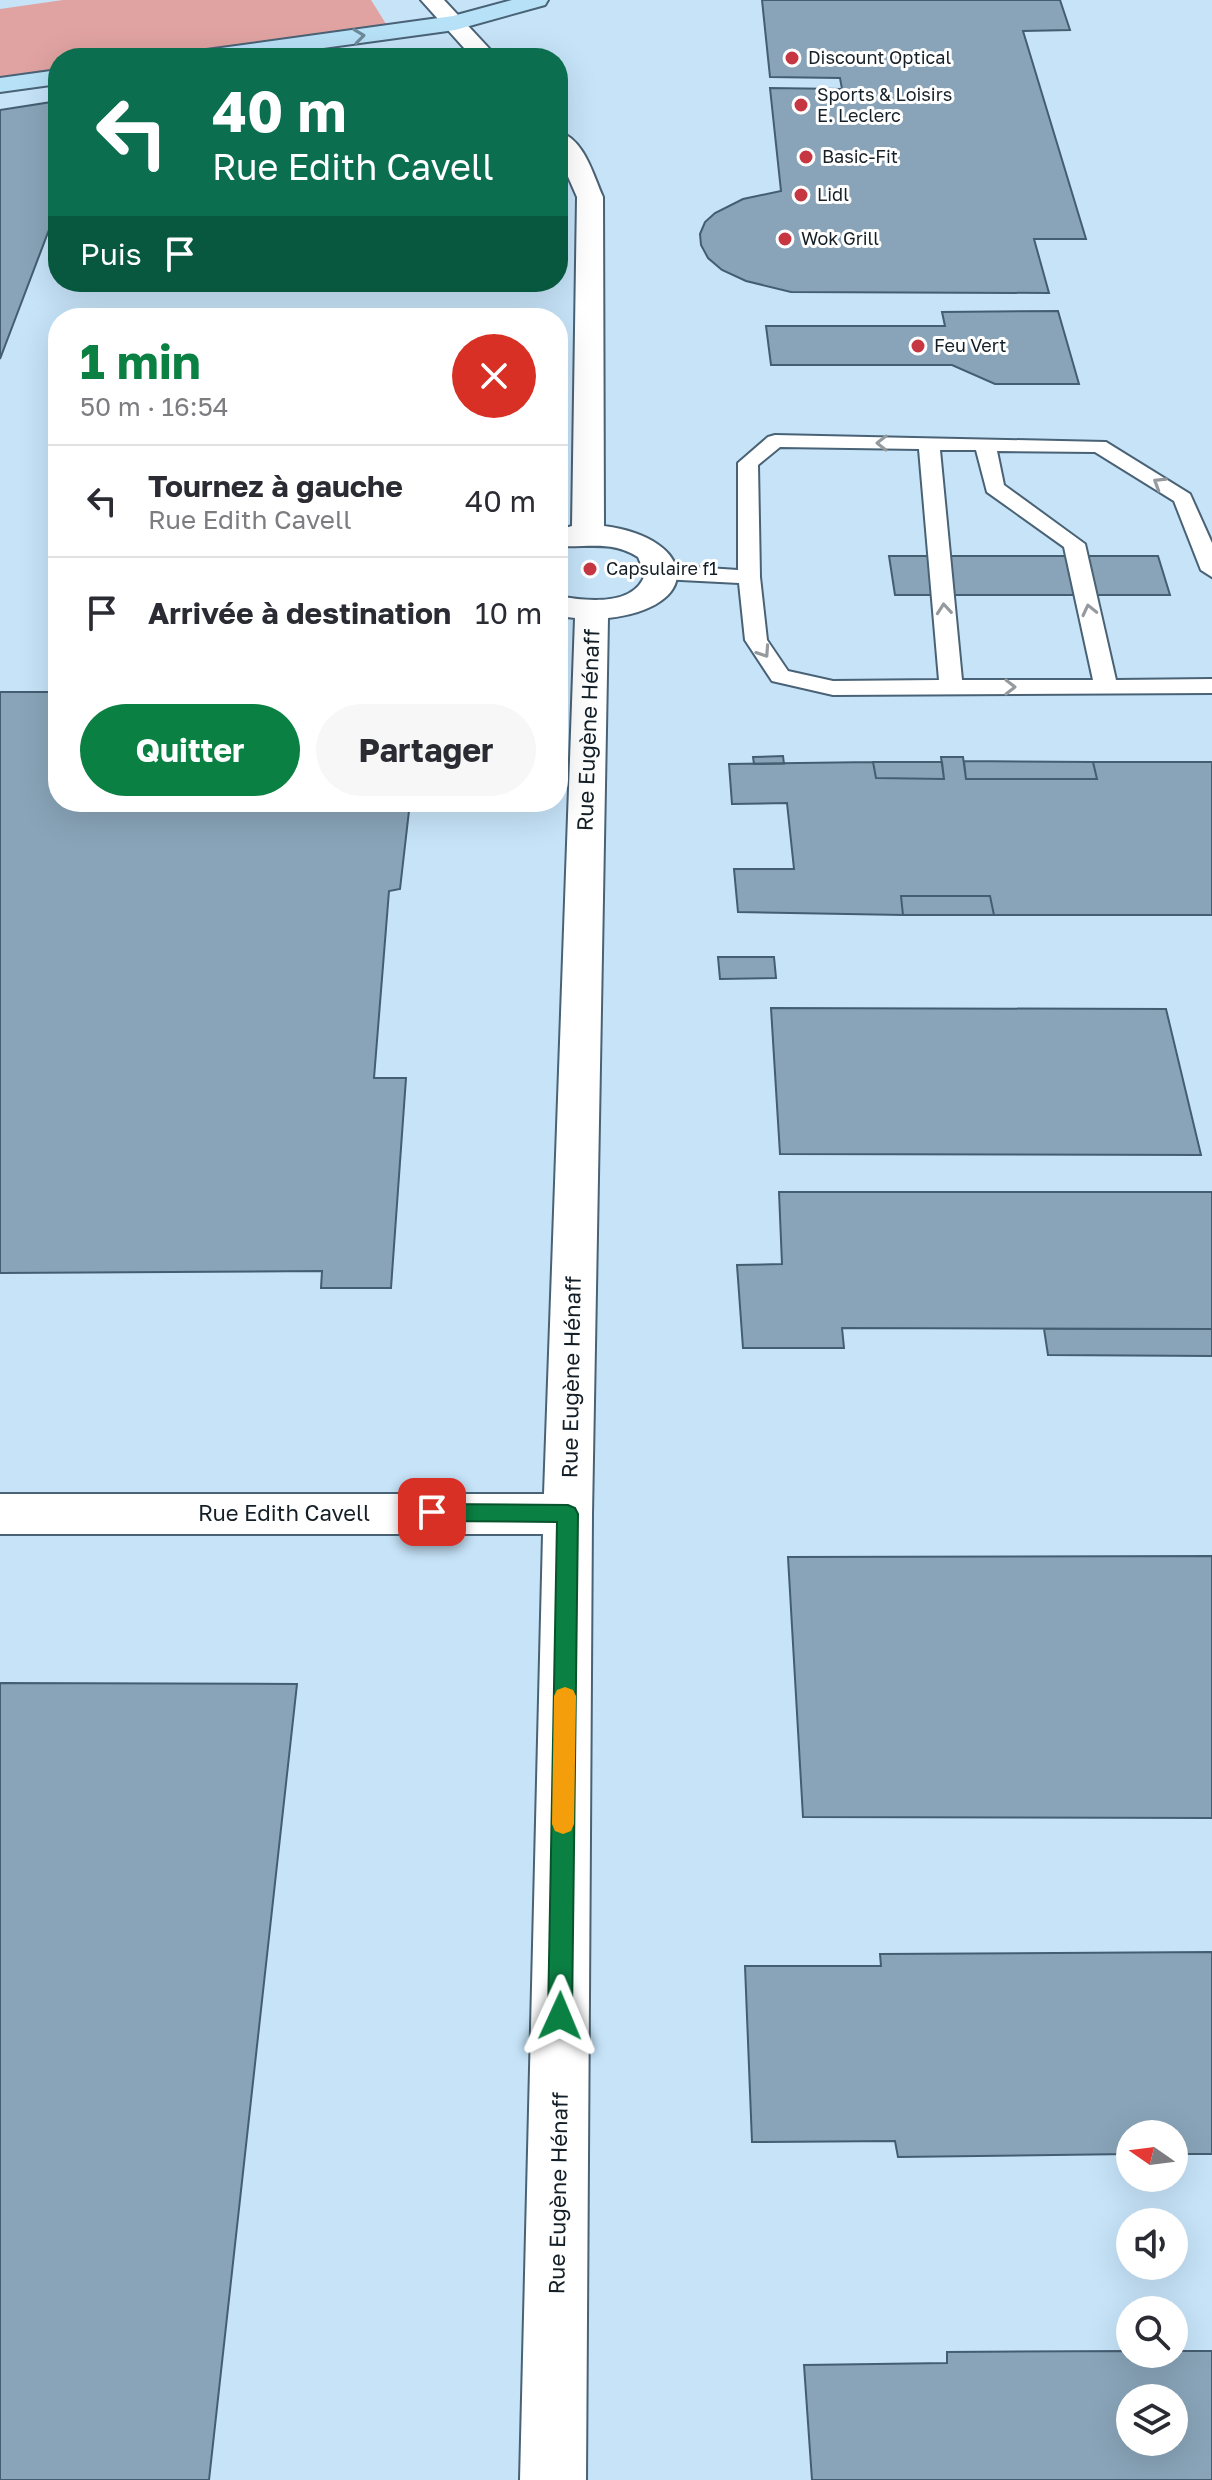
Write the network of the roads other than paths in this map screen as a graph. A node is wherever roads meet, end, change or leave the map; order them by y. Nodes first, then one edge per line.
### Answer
1 (432, 0) edge
2 (537, 0) edge
3 (455, 23) junction
4 (272, 48) edge
5 (477, 48) edge
6 (48, 78) edge
7 (0, 85) edge
8 (568, 150) edge
9 (929, 443) junction
10 (985, 444) junction
11 (573, 536) edge
12 (1212, 570) edge
13 (661, 572) junction
14 (749, 577) junction
15 (575, 608) edge
16 (1106, 686) junction
17 (1212, 686) edge
18 (951, 687) junction
19 (0, 1514) edge
20 (568, 1514) junction
21 (553, 2480) edge

1 - 3 street
2 - 3 main road
4 -> 3 main road
3 - 5 street
6 - 7 main road
8 - 11 street
9 - 10 lane
9 -> 14 lane
18 -> 9 lane
12 -> 10 lane
16 -> 10 lane
11 - 13 street
13 - 14 lane
13 - 15 street, Rue Eugène Hénaff
14 -> 18 lane
15 - 20 street, Rue Eugène Hénaff
16 - 17 lane
18 -> 16 lane
19 - 20 street, Rue Edith Cavell
20 - 21 street, Rue Eugène Hénaff

